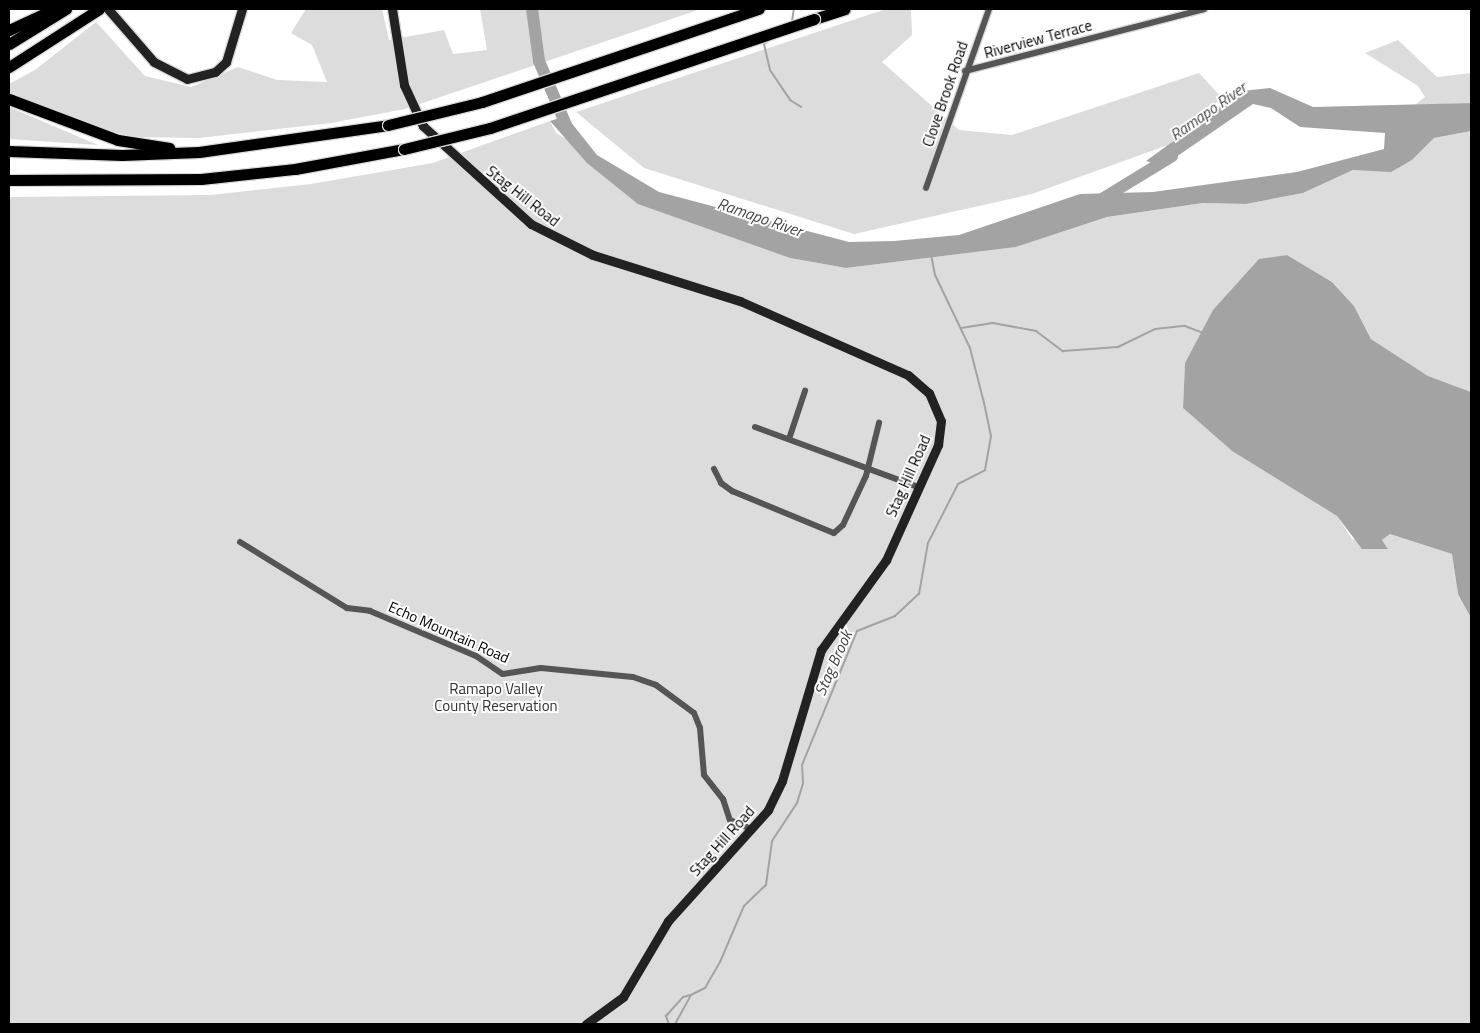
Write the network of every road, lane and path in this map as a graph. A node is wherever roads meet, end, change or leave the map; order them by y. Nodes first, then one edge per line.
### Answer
1 (54, 9) edge
2 (66, 9) edge
3 (99, 9) edge
4 (242, 9) edge
5 (392, 9) edge
6 (759, 9) edge
7 (844, 9) edge
8 (989, 9) edge
9 (1204, 9) edge
10 (110, 12) edge
11 (9, 30) edge
12 (9, 44) edge
13 (9, 67) edge
14 (965, 72) junction
15 (9, 99) edge
16 (266, 146) junction
17 (9, 151) edge
18 (9, 180) edge
19 (926, 188) dead end
20 (805, 391) dead end
21 (879, 424) dead end
22 (755, 428) dead end
23 (788, 439) junction
24 (868, 467) junction
25 (714, 469) dead end
26 (918, 487) junction
27 (240, 542) dead end
28 (753, 830) junction
29 (586, 1024) edge

1 - 11 highway
2 - 12 highway
3 - 13 highway
4 - 10 street
5 - 26 street, Stag Hill Road
6 - 16 highway, bridge
7 - 18 highway, bridge
8 - 14 street, Clove Brook Road
9 - 14 street, Riverview Terrace
14 - 19 street, Clove Brook Road
15 - 16 highway
16 - 17 highway
20 - 23 street
21 - 24 street
22 - 23 street
23 - 24 street
24 - 25 street
24 - 26 street
26 - 28 street, Stag Hill Road
27 - 28 street, Echo Mountain Road
28 - 29 street, Stag Hill Road

